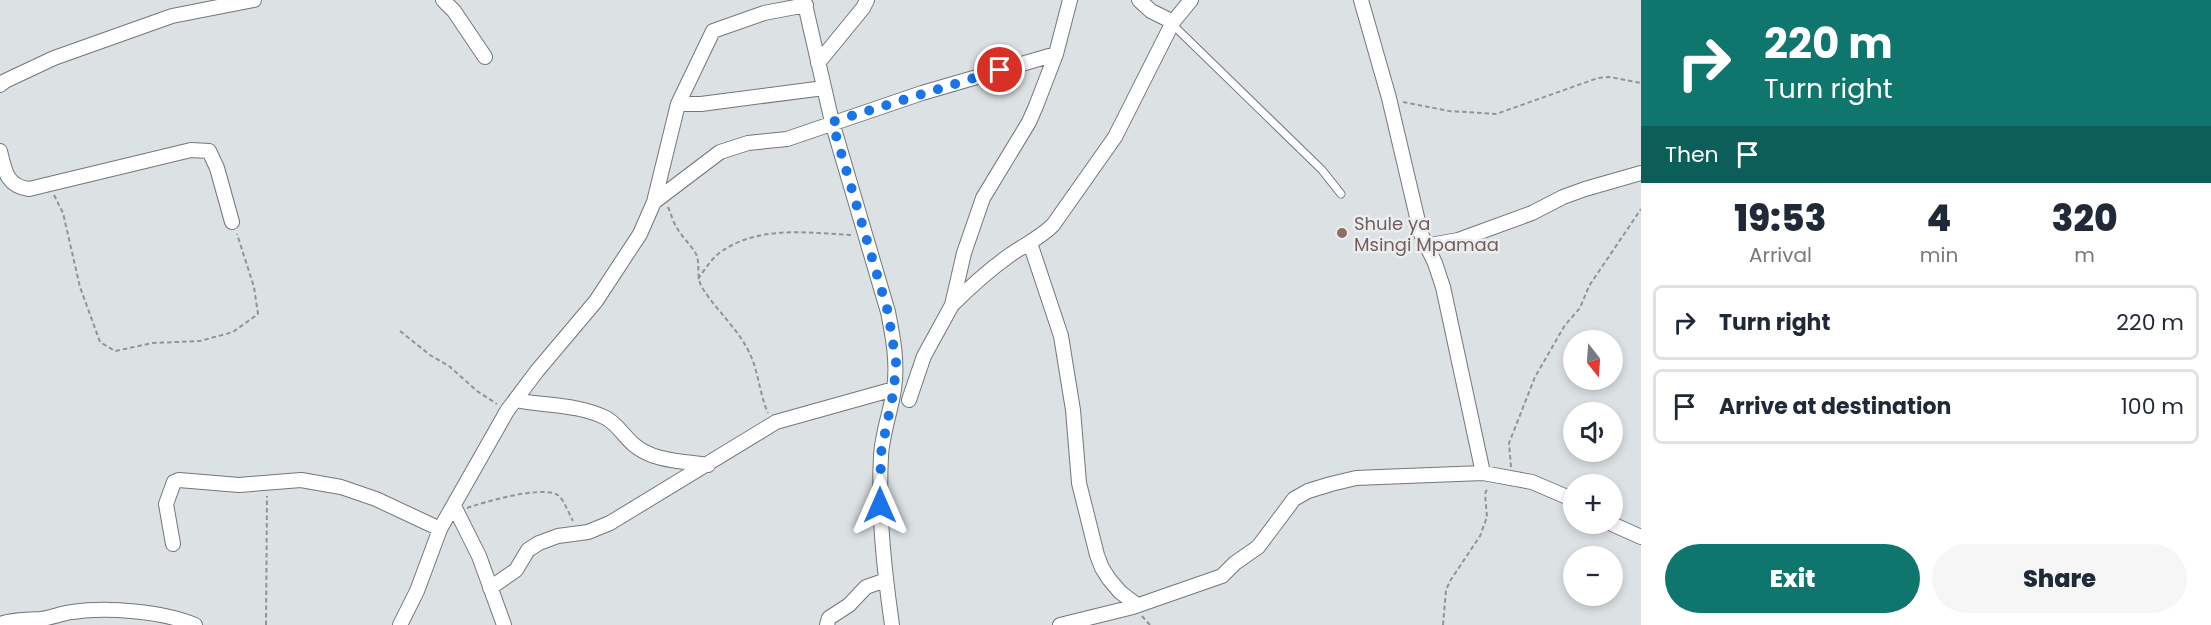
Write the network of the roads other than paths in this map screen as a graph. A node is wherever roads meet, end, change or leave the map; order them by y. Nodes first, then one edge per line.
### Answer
1 (254, 0) edge
2 (443, 0) edge
3 (867, 0) edge
4 (1070, 0) edge
5 (1139, 0) edge
6 (1361, 0) edge
7 (1192, 1) edge
8 (805, 2) edge
9 (1172, 23) junction
10 (1056, 54) junction
11 (485, 57) dead end
12 (818, 63) junction
13 (0, 85) edge
14 (824, 88) junction
15 (678, 104) junction
16 (832, 122) junction
17 (0, 151) edge
18 (1641, 173) edge
19 (1341, 194) dead end
20 (659, 198) junction
21 (232, 222) road end
22 (1030, 243) junction
23 (1425, 246) junction
24 (952, 305) junction
25 (894, 389) junction
26 (909, 400) dead end
27 (511, 406) junction
28 (708, 465) junction
29 (1490, 475) junction
30 (1563, 496) edge
31 (456, 509) junction
32 (440, 529) junction
33 (1623, 529) edge
34 (1641, 537) edge
35 (173, 544) dead end
36 (886, 580) junction
37 (490, 588) junction
38 (1137, 606) junction
39 (0, 624) edge
40 (195, 625) edge
41 (400, 625) edge
42 (504, 625) edge
43 (827, 625) edge
44 (892, 625) edge
45 (1060, 625) edge

1 - 13 street
2 - 11 street
3 - 12 street
4 - 10 street
5 - 9 street
6 - 23 street
7 - 9 street
8 - 12 street
8 - 15 street
9 - 19 lane
9 - 22 street
10 - 16 street
10 - 24 street
12 - 14 street
14 - 15 street
14 - 16 street
15 - 20 street
16 - 20 street
16 - 25 street
17 - 21 street
18 - 23 street
20 - 27 street
22 - 24 street
22 - 38 street
23 - 29 street
24 - 26 street
25 - 28 street
25 - 36 street
27 - 28 street
27 - 31 street
28 - 37 street
29 - 30 street
29 - 38 street
31 - 32 street
31 - 37 street
32 - 35 street
32 - 41 street
33 - 34 street
36 - 43 street
36 - 44 street
37 - 42 street
38 - 45 street
39 - 40 street

